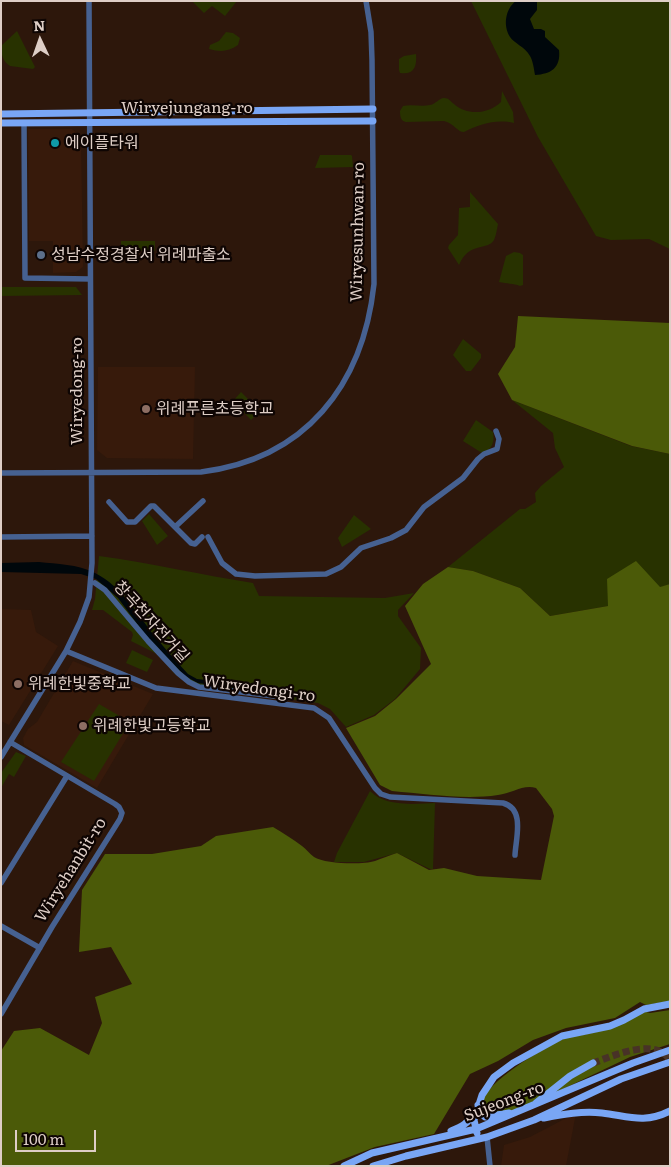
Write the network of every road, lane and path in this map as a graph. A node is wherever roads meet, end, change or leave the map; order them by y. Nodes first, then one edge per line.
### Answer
1 (89, 1) edge
2 (366, 1) edge
3 (373, 109) junction
4 (89, 113) junction
5 (1, 114) edge
6 (373, 121) junction
7 (1, 122) edge
8 (90, 122) junction
9 (24, 123) junction
10 (90, 278) junction
11 (496, 431) dead end
12 (92, 472) junction
13 (1, 473) edge
14 (203, 500) dead end
15 (109, 502) dead end
16 (175, 527) junction
17 (92, 536) junction
18 (1, 537) edge
19 (96, 583) dead end
20 (66, 651) junction
21 (274, 696) dead end
22 (10, 742) junction
23 (1, 757) edge
24 (67, 776) junction
25 (515, 855) dead end
26 (1, 883) edge
27 (1, 926) edge
28 (40, 948) junction
29 (670, 1004) edge
30 (1, 1014) edge
31 (670, 1050) edge
32 (670, 1062) edge
33 (593, 1063) tunnel mouth
34 (478, 1104) junction
35 (531, 1107) junction
36 (519, 1112) junction
37 (670, 1112) edge
38 (534, 1120) junction
39 (479, 1128) junction
40 (438, 1137) junction
41 (487, 1137) junction
42 (478, 1138) junction
43 (344, 1166) edge
44 (374, 1166) edge
45 (490, 1166) edge

1 - 4 street, Wiryedong-ro
2 - 3 street, Wiryesunhwan-ro
3 - 4 main road, Wiryejungang-ro
3 - 6 street, Wiryesunhwan-ro
4 - 5 main road, Wiryejungang-ro
4 - 8 street, Wiryedong-ro
6 - 8 main road, Wiryejungang-ro
6 - 12 street, Wiryesunhwan-ro
7 - 9 main road, Wiryejungang-ro
8 - 9 main road, Wiryejungang-ro
8 - 10 street, Wiryedong-ro
9 - 10 street
10 - 12 street, Wiryedong-ro
11 - 16 street
12 - 13 street, Wiryesunhwan-ro
12 - 17 street, Wiryedong-ro
14 - 16 street
15 - 16 street
17 - 18 street
17 - 20 street, Wiryedong-ro
19 - 21 street, 창곡천자전거길
20 - 22 street, Wiryedong-ro
20 - 25 street, Wiryedongi-ro
22 - 23 street, Wiryedong-ro
22 - 24 street, Wiryehanbit-ro
24 - 26 street
24 - 28 street, Wiryehanbit-ro
27 - 28 street, Wiryehanbit-ro
28 - 30 street, Wiryehanbit-ro
29 - 34 main road
31 - 35 main road, Sujeong-ro
32 - 38 main road, Sujeong-ro
33 - 35 main road
34 - 36 main road
34 - 39 main road
34 - 40 main road
35 - 36 main road, Sujeong-ro
36 - 39 main road, Sujeong-ro
37 - 38 main road
38 - 41 main road, Sujeong-ro
39 - 40 main road, Sujeong-ro
39 - 41 main road
39 - 42 main road
40 - 43 main road, Sujeong-ro
41 - 42 main road, Sujeong-ro
41 - 45 street
42 - 44 main road, Sujeong-ro

